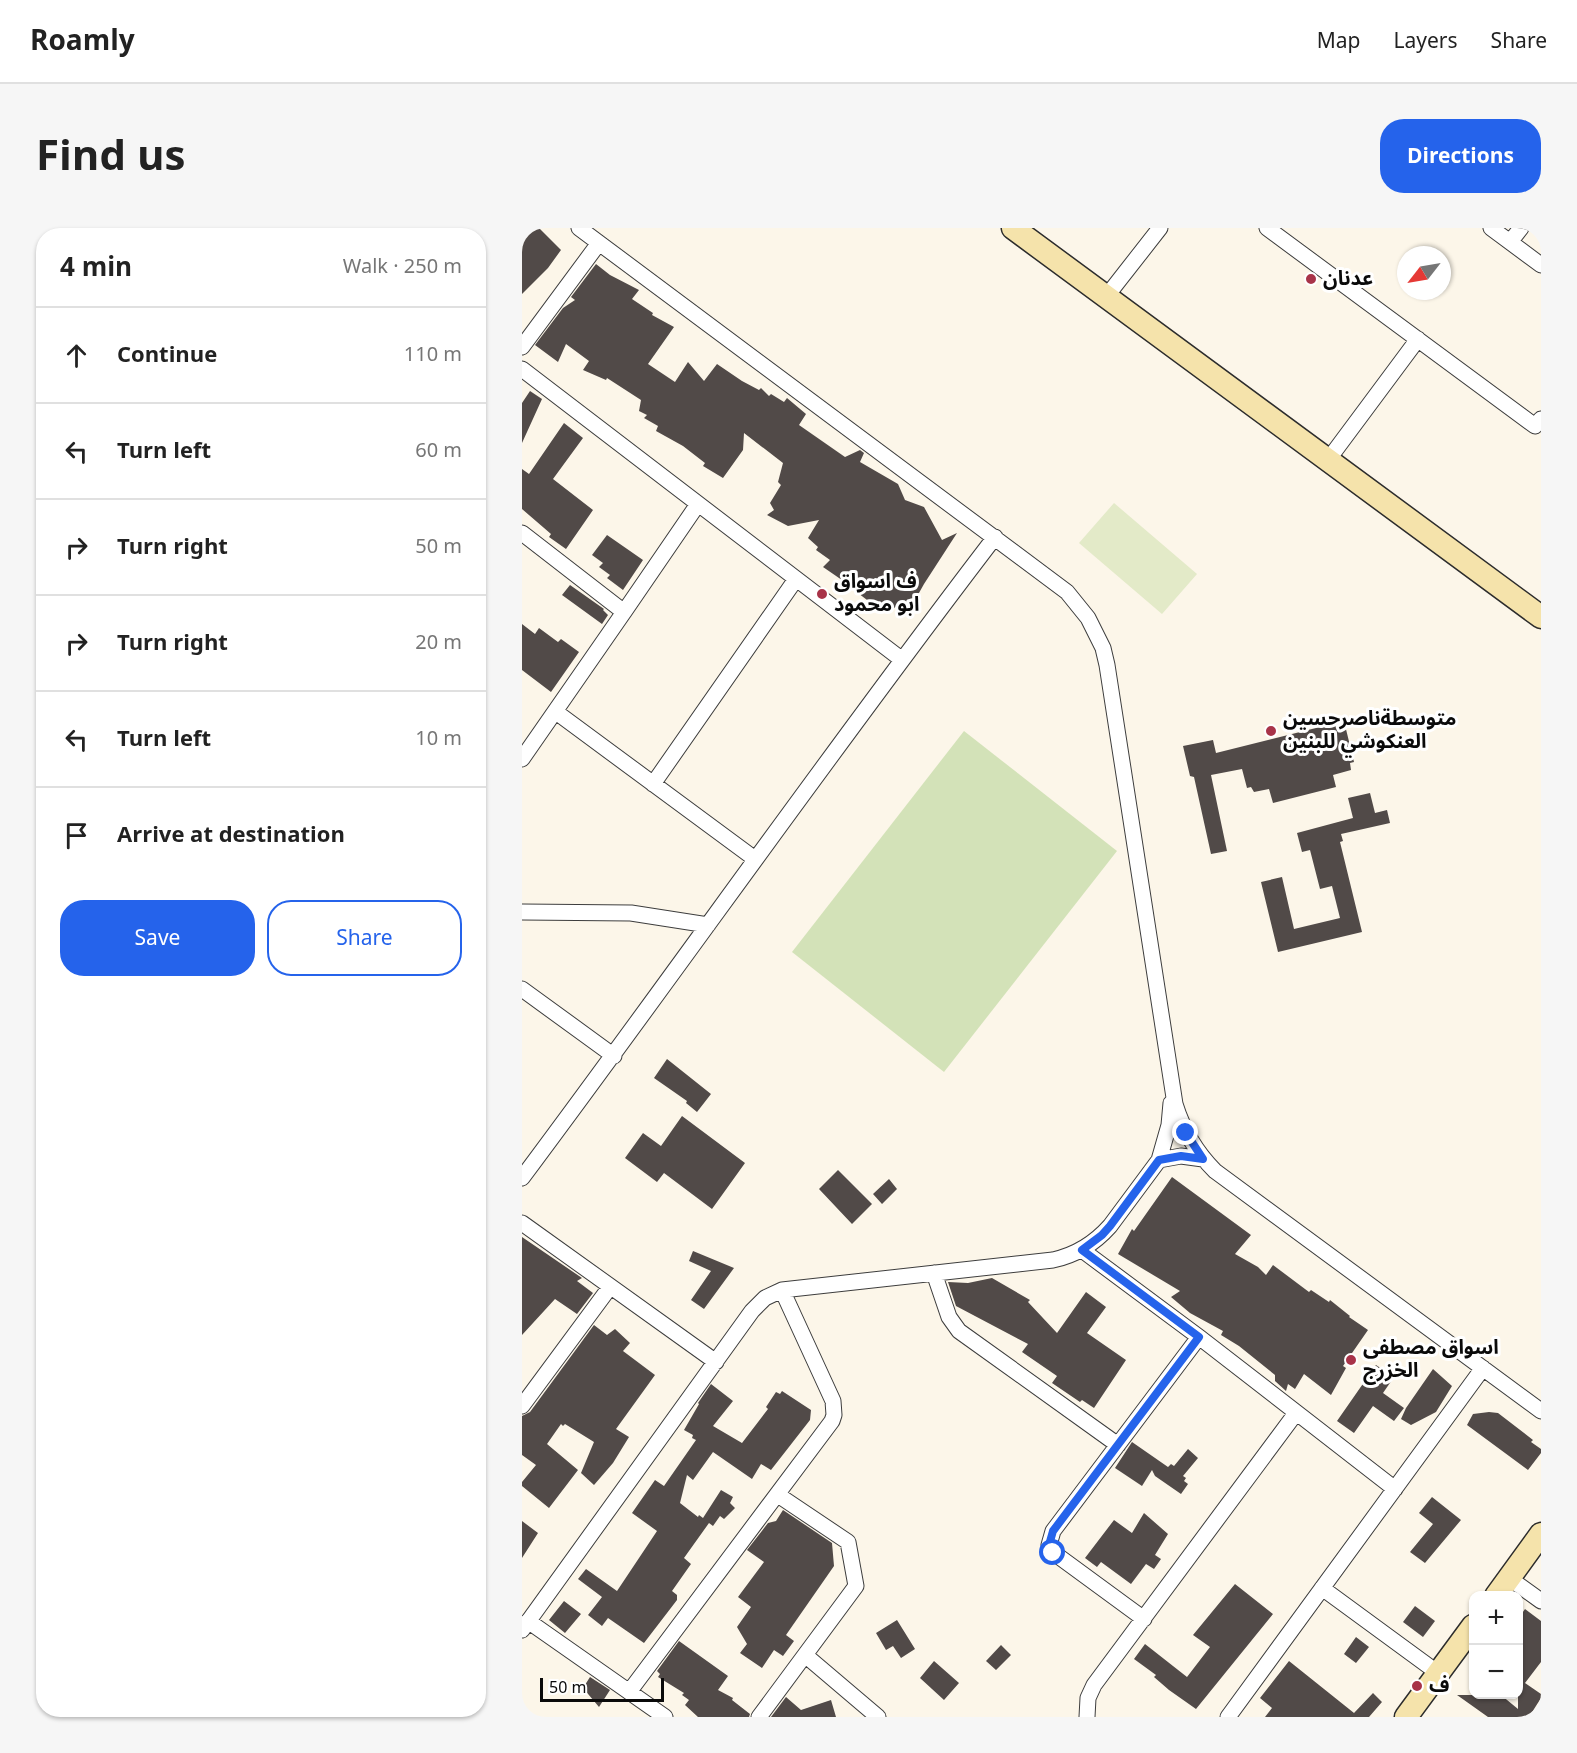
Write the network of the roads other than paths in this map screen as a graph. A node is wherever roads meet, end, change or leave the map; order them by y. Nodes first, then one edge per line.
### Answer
1 (579, 228) edge
2 (1013, 228) edge
3 (1160, 228) edge
4 (1267, 228) edge
5 (1491, 228) edge
6 (1521, 228) edge
7 (1510, 242) junction
8 (599, 243) junction
9 (1541, 265) edge
10 (1106, 297) junction
11 (1418, 339) junction
12 (522, 347) edge
13 (522, 369) edge
14 (1541, 419) edge
15 (1328, 460) junction
16 (698, 504) junction
17 (522, 534) edge
18 (995, 537) junction
19 (796, 579) junction
20 (624, 612) junction
21 (1541, 617) edge
22 (901, 659) junction
23 (556, 712) junction
24 (522, 759) edge
25 (653, 784) junction
26 (755, 860) junction
27 (522, 912) edge
28 (708, 925) junction
29 (522, 989) edge
30 (614, 1056) junction
31 (1172, 1088) junction
32 (1203, 1159) junction
33 (1159, 1160) junction
34 (522, 1178) edge
35 (522, 1223) edge
36 (1082, 1250) junction
37 (934, 1274) junction
38 (610, 1287) junction
39 (782, 1290) junction
40 (1199, 1337) junction
41 (716, 1362) junction
42 (1484, 1368) junction
43 (522, 1406) edge
44 (1541, 1411) edge
45 (1296, 1413) junction
46 (1118, 1445) junction
47 (1395, 1489) junction
48 (778, 1495) junction
49 (1541, 1534) edge
50 (1502, 1587) edge
51 (1322, 1588) junction
52 (1541, 1601) edge
53 (1144, 1619) junction
54 (525, 1626) edge
55 (1469, 1631) edge
56 (805, 1655) junction
57 (1438, 1673) junction
58 (629, 1692) junction
59 (665, 1717) edge
60 (759, 1717) edge
61 (878, 1717) edge
62 (1087, 1717) edge
63 (1228, 1717) edge
64 (1406, 1717) edge

1 - 8 street
2 - 10 street
3 - 10 street
4 - 11 street
5 - 7 street
6 - 7 street
7 - 9 street
8 - 12 street
8 - 18 street
10 - 15 street
11 - 14 street
11 - 15 street
13 - 16 street
15 - 21 street
16 - 19 street
16 - 20 street
17 - 20 street
18 - 22 street
18 - 31 street
19 - 22 street
19 - 25 street
20 - 23 street
22 - 26 street
23 - 24 street
23 - 25 street
25 - 26 street
26 - 28 street
27 - 28 street
28 - 30 street
29 - 30 street
30 - 34 street
31 - 32 street
31 - 33 street
32 - 33 street
32 - 42 street
33 - 36 street
35 - 38 street
36 - 37 street
36 - 40 street
37 - 39 street
37 - 46 street
38 - 41 street
38 - 43 street
39 - 41 street
39 - 48 street
40 - 45 street
40 - 46 street
41 - 54 street
42 - 44 street
42 - 47 street
45 - 47 street
45 - 53 street
46 - 53 street
47 - 51 street
48 - 56 street
48 - 58 street
49 - 50 street
50 - 52 street
51 - 57 street
51 - 63 street
53 - 62 street
54 - 58 street
55 - 57 street
56 - 60 street
56 - 61 street
57 - 64 street
58 - 59 street

